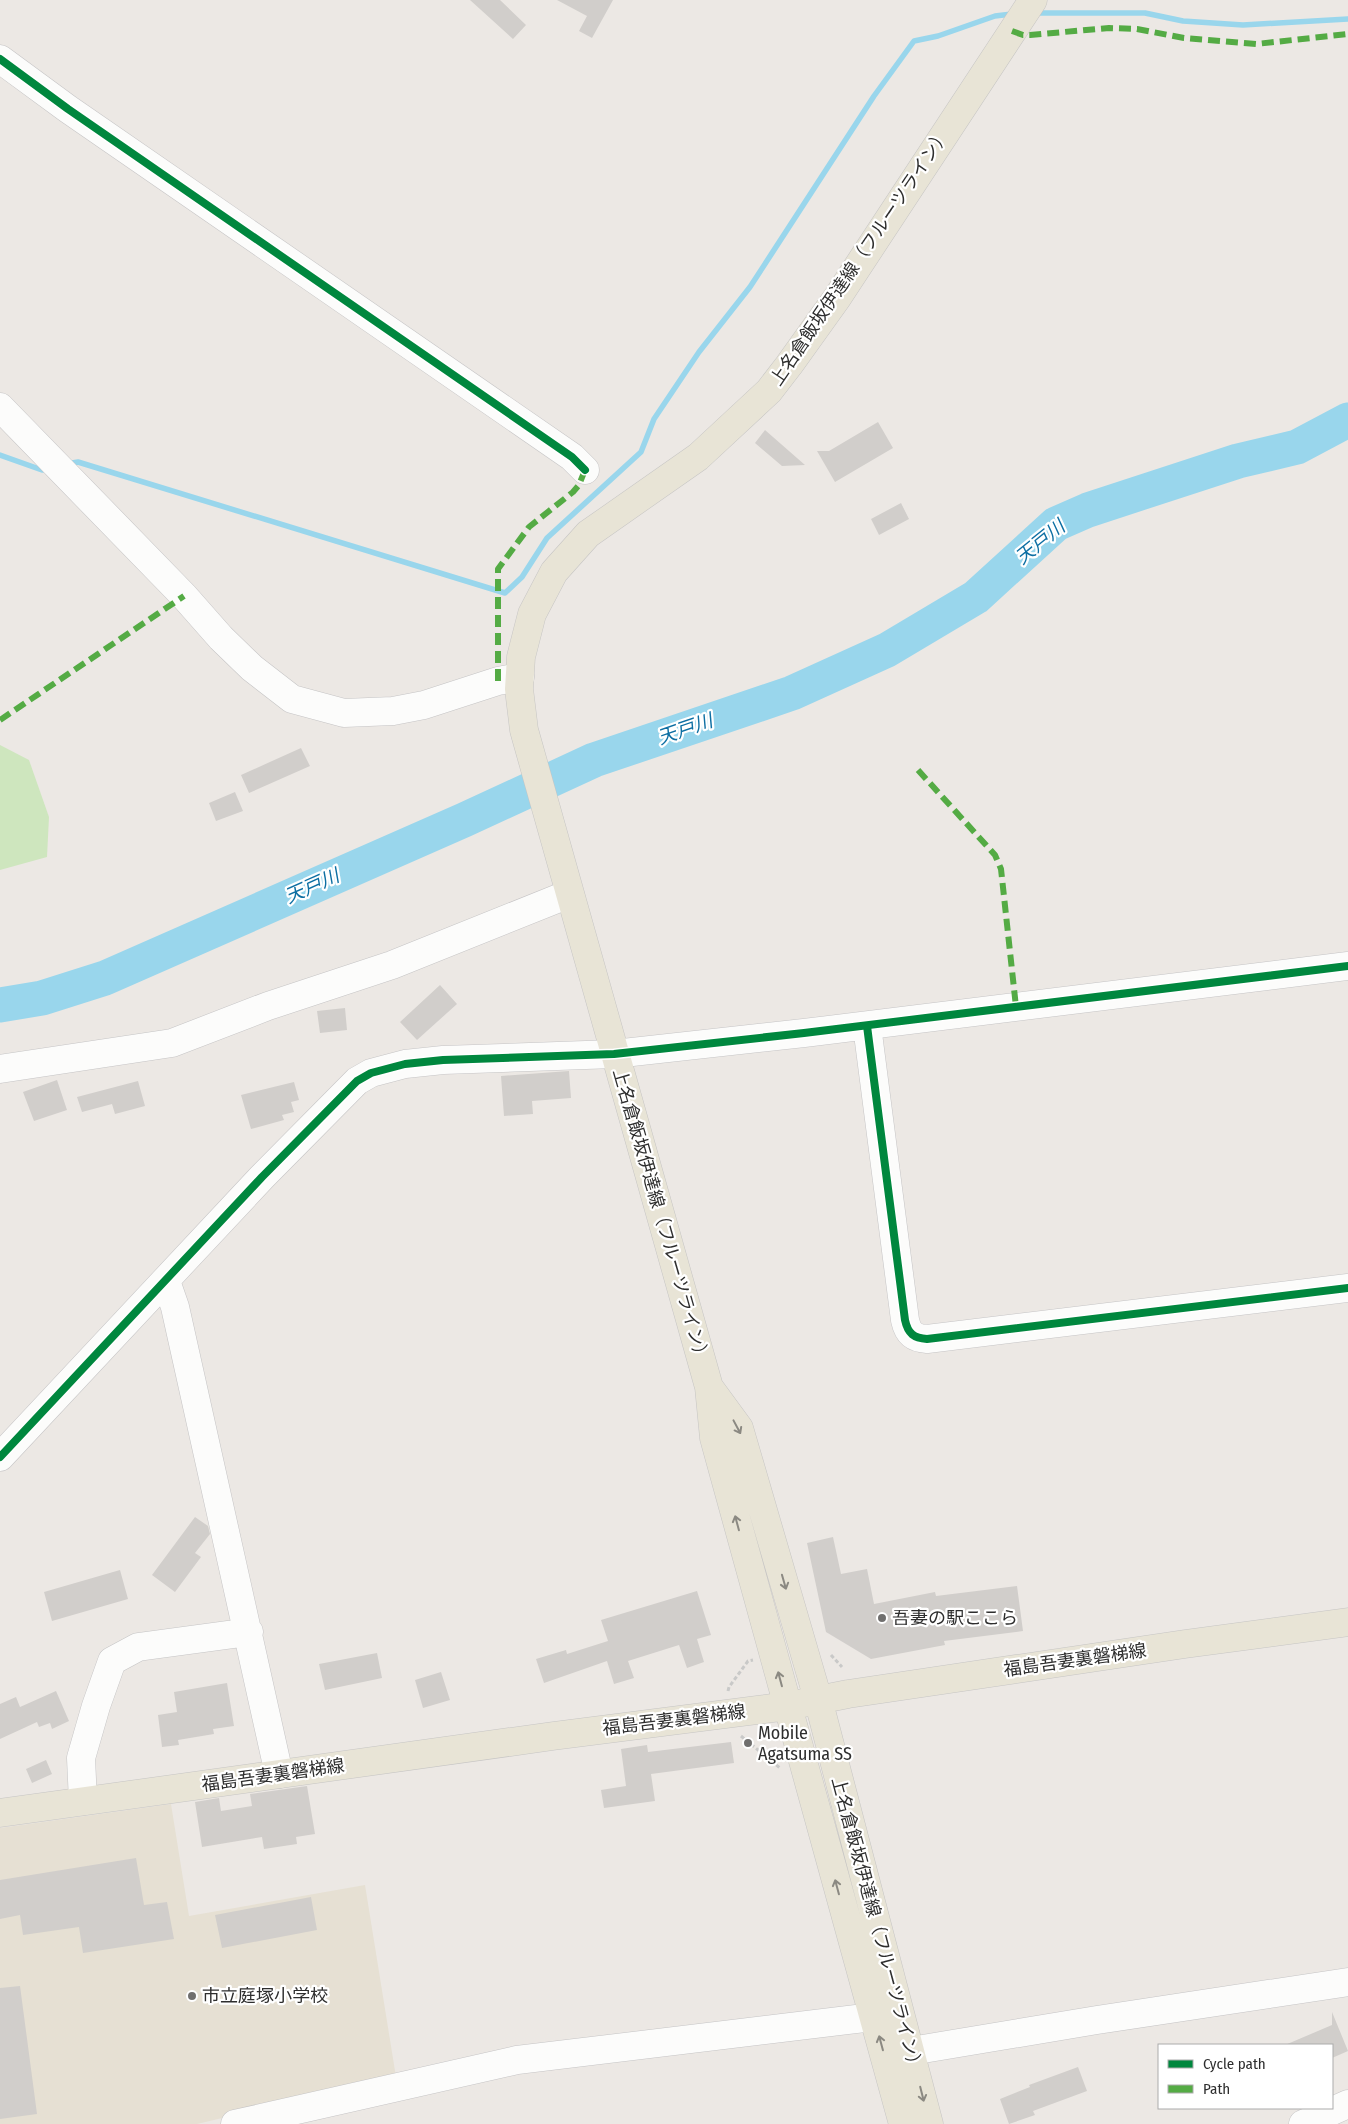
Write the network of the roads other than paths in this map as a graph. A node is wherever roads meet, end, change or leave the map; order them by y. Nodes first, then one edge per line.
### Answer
1 (1033, 0) edge
2 (0, 59) edge
3 (0, 407) edge
4 (585, 470) dead end
5 (520, 677) junction
6 (566, 883) junction
7 (1348, 966) edge
8 (868, 1026) junction
9 (614, 1054) junction
10 (0, 1069) edge
11 (166, 1281) junction
12 (1348, 1288) edge
13 (709, 1387) junction
14 (0, 1458) edge
15 (1348, 1622) edge
16 (248, 1632) junction
17 (818, 1699) junction
18 (788, 1706) junction
19 (279, 1774) junction
20 (83, 1801) junction
21 (0, 1813) edge
22 (1348, 1982) edge
23 (873, 2017) junction
24 (911, 2051) junction
25 (1348, 2104) edge
26 (234, 2124) edge
27 (903, 2124) edge
28 (929, 2124) edge
29 (1303, 2124) edge

1 - 5 main road, 上名倉飯坂伊達線（フルーツライン）
2 - 4 street
3 - 5 street
5 - 6 main road, 上名倉飯坂伊達線（フルーツライン）
6 - 9 main road, 上名倉飯坂伊達線（フルーツライン）
6 - 10 street
7 - 8 street
8 - 9 street
8 - 12 street
9 - 11 street
9 - 13 main road, 上名倉飯坂伊達線（フルーツライン）
11 - 14 street
11 - 16 street
13 -> 17 main road, 上名倉飯坂伊達線（フルーツライン）
18 -> 13 main road, 上名倉飯坂伊達線（フルーツライン）
15 - 17 main road, 福島吾妻裏磐梯線
16 - 19 street
16 - 20 street
17 - 18 main road, 福島吾妻裏磐梯線
17 - 24 main road, 上名倉飯坂伊達線（フルーツライン）
18 - 19 main road, 福島吾妻裏磐梯線
23 -> 18 main road, 上名倉飯坂伊達線（フルーツライン）
19 - 20 main road, 福島吾妻裏磐梯線
20 - 21 main road, 福島吾妻裏磐梯線
22 - 24 street
23 - 26 street
27 -> 23 main road, 上名倉飯坂伊達線（フルーツライン）
24 -> 28 main road, 上名倉飯坂伊達線（フルーツライン）
25 - 29 street

